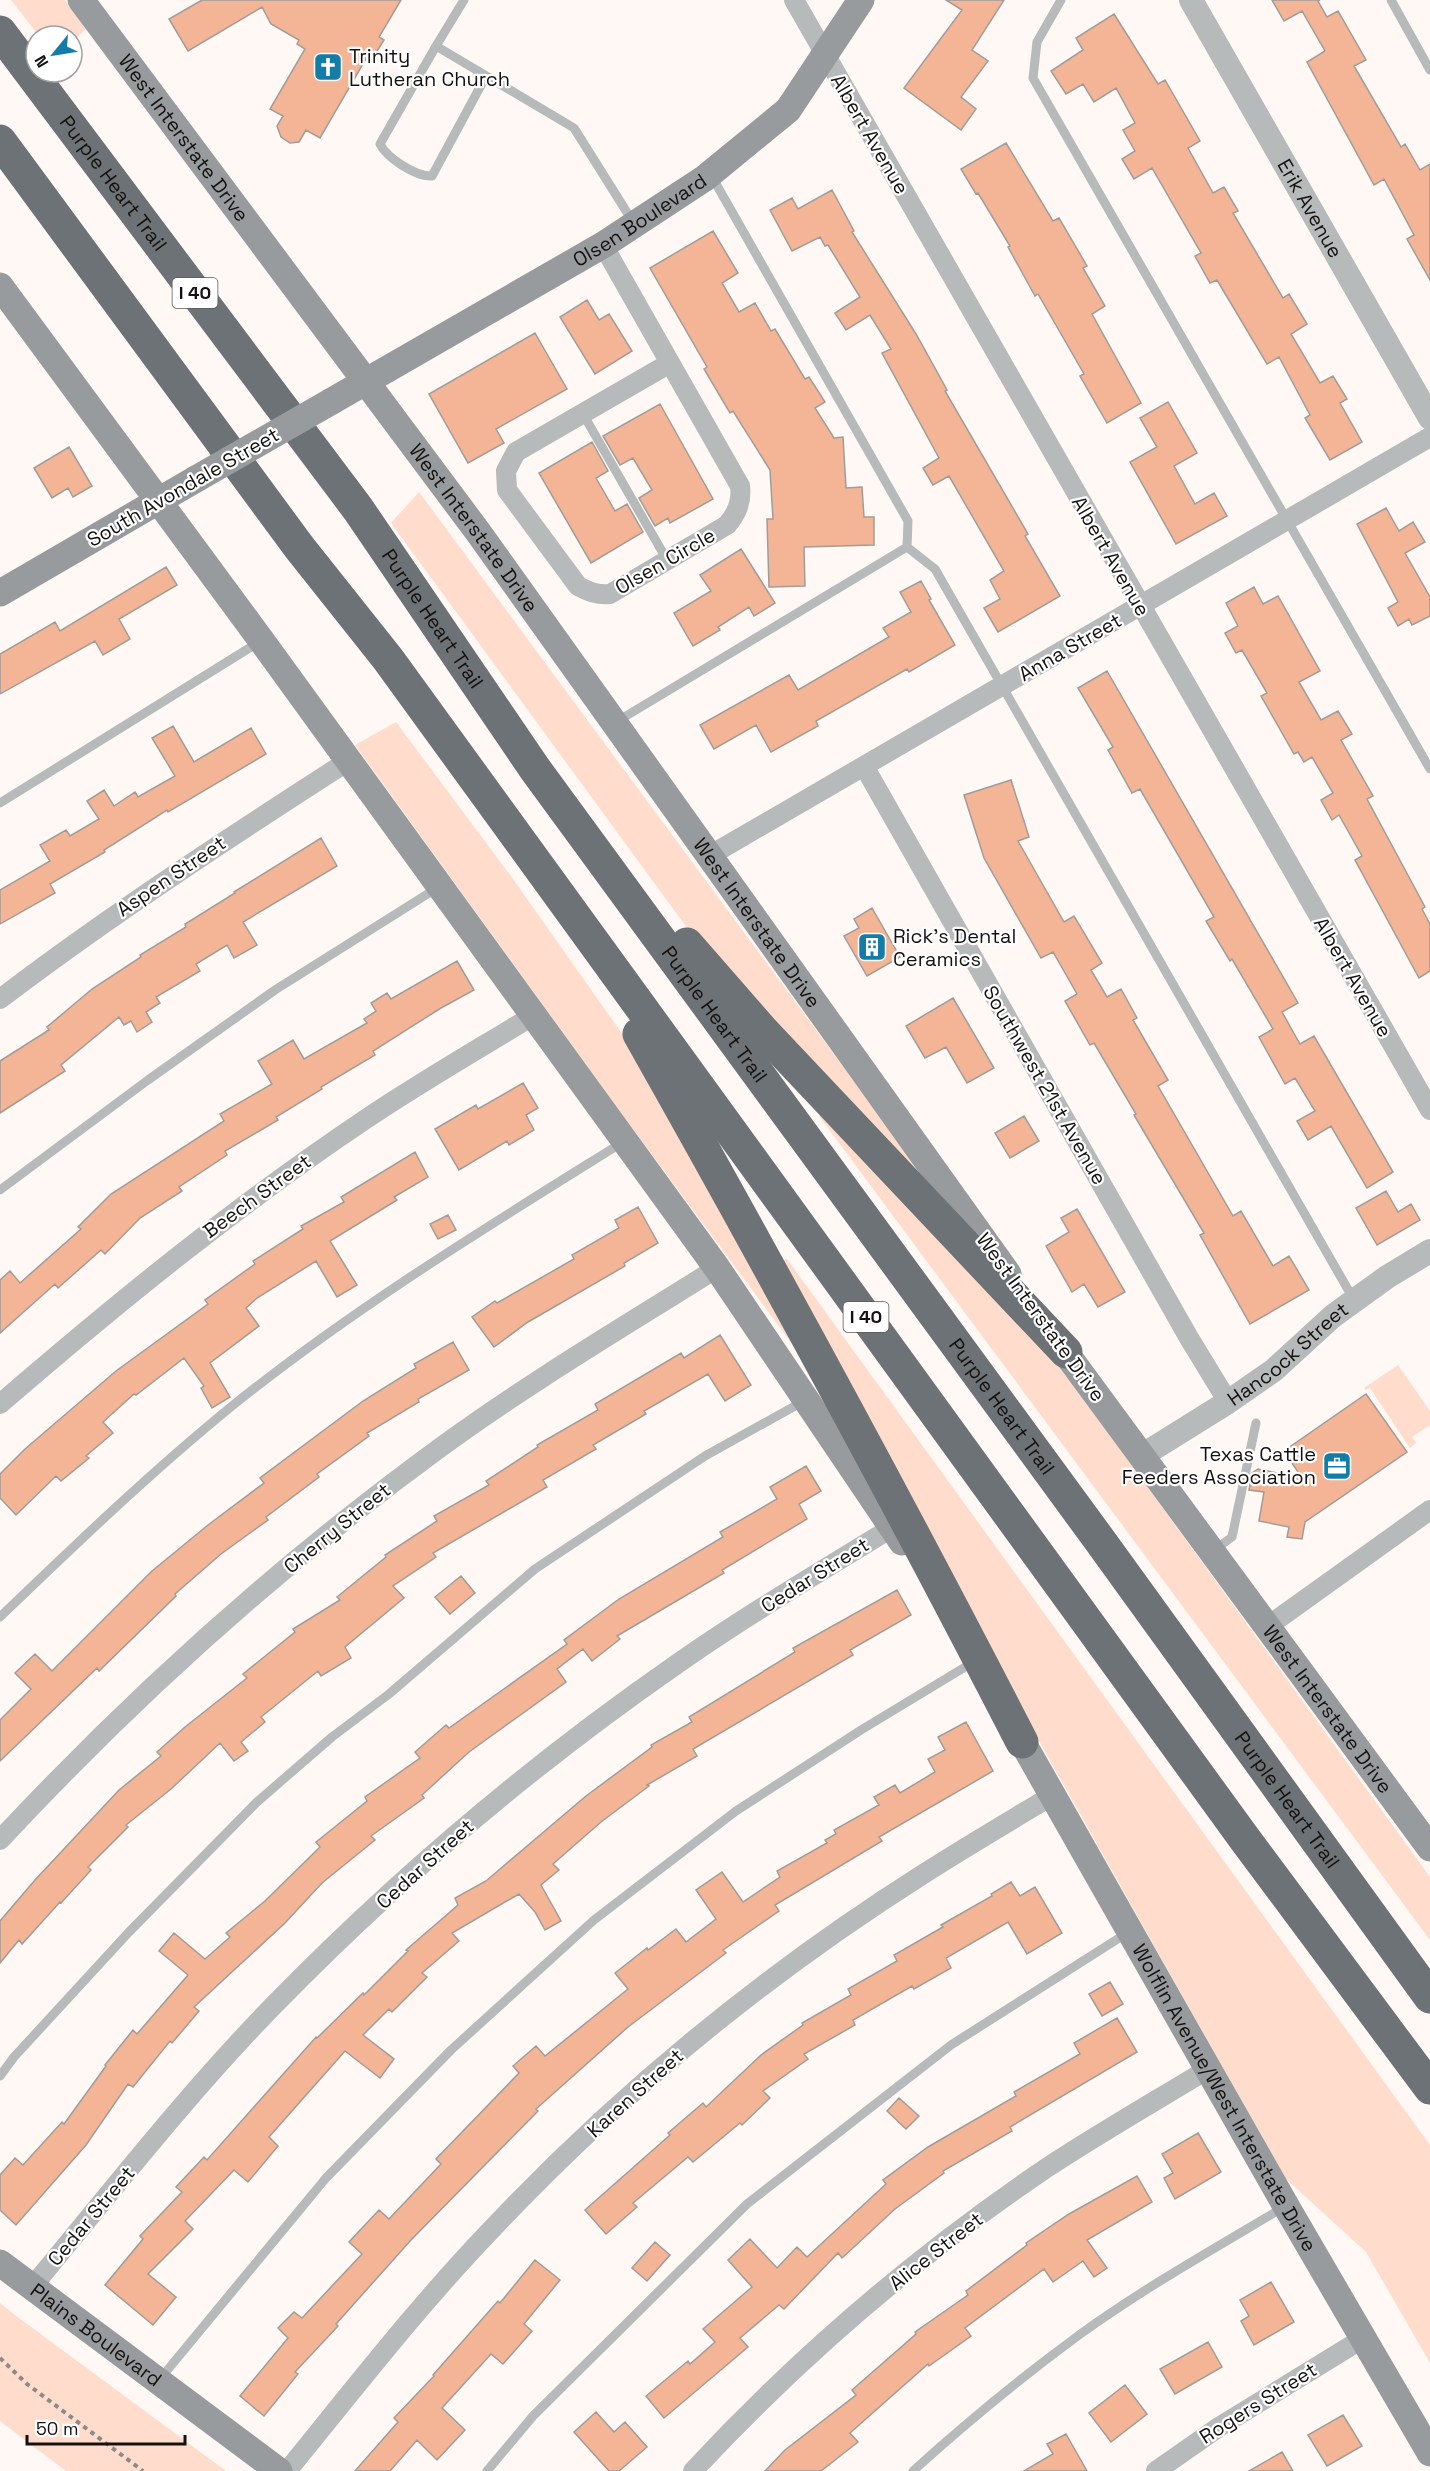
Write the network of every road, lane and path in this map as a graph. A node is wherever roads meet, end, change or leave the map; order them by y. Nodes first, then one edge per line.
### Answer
1 (81, 0) edge
2 (464, 0) edge
3 (794, 0) edge
4 (861, 0) edge
5 (1061, 0) edge
6 (1191, 0) edge
7 (1391, 0) edge
8 (0, 32) edge
9 (436, 45) junction
10 (825, 55) junction
11 (1430, 70) edge
12 (486, 76) junction
13 (0, 141) edge
14 (710, 173) junction
15 (634, 224) junction
16 (603, 245) junction
17 (0, 286) edge
18 (670, 363) junction
19 (366, 382) junction
20 (583, 414) junction
21 (1430, 418) edge
22 (1430, 438) edge
23 (158, 501) junction
24 (1288, 520) junction
25 (907, 548) junction
26 (668, 560) junction
27 (0, 593) edge
28 (1140, 606) junction
29 (261, 640) junction
30 (1003, 685) junction
31 (614, 723) junction
32 (348, 761) junction
33 (864, 766) junction
34 (535, 769) junction
35 (1430, 769) edge
36 (0, 803) edge
37 (709, 856) junction
38 (440, 887) junction
39 (560, 894) junction
40 (0, 999) edge
41 (534, 1015) junction
42 (1430, 1110) edge
43 (626, 1141) junction
44 (0, 1190) edge
45 (1430, 1251) edge
46 (717, 1268) junction
47 (1354, 1300) junction
48 (1066, 1352) junction
49 (807, 1399) junction
50 (1228, 1402) junction
51 (0, 1404) edge
52 (1256, 1423) dead end
53 (1143, 1455) junction
54 (1430, 1510) edge
55 (893, 1527) junction
56 (1213, 1551) junction
57 (0, 1617) edge
58 (1268, 1626) junction
59 (975, 1661) junction
60 (1022, 1742) junction
61 (1053, 1795) junction
62 (0, 1840) edge
63 (1430, 1848) edge
64 (1130, 1932) junction
65 (1430, 1997) edge
66 (1208, 2069) junction
67 (0, 2076) edge
68 (1430, 2088) edge
69 (1286, 2206) junction
70 (0, 2263) edge
71 (32, 2287) junction
72 (1362, 2339) junction
73 (0, 2358) edge
74 (159, 2381) junction
75 (1430, 2453) edge
76 (143, 2471) edge
77 (279, 2471) edge
78 (288, 2471) edge
79 (487, 2471) edge
80 (693, 2471) edge
81 (913, 2471) edge
82 (1156, 2471) edge

1 - 19 main road, West Interstate Drive
2 - 9 lane
3 - 10 street, Albert Avenue
4 - 10 main road, Olsen Boulevard
5 - 24 lane
6 - 21 street, Erik Avenue
7 - 11 lane
8 - 34 highway, Purple Heart Trail / I 40
9 - 12 lane
9 - 12 lane
10 - 14 main road, Olsen Boulevard
10 - 28 street, Albert Avenue
12 - 15 lane
13 - 39 highway, I 40
14 - 15 main road, Olsen Boulevard
14 - 25 lane
15 - 16 main road, Olsen Boulevard
16 - 18 street, Olsen Circle
16 - 19 main road, Olsen Boulevard
17 - 23 main road
18 - 20 street, Olsen Circle
18 - 26 street, Olsen Circle
19 - 23 main road, South Avondale Street, bridge
19 - 31 main road, West Interstate Drive
20 - 26 lane
20 - 26 street, Olsen Circle
22 - 24 street, Anna Street
23 - 27 main road, South Avondale Street
23 - 29 main road
24 - 28 street, Anna Street
24 - 35 lane
25 - 30 lane
25 - 31 lane
28 - 30 street, Anna Street
28 - 42 street, Albert Avenue
29 - 32 main road
29 - 36 lane
30 - 33 street, Anna Street
30 - 47 lane
31 - 37 main road, West Interstate Drive
32 - 38 main road
32 - 40 street, Aspen Street
33 - 37 street, Anna Street
33 - 50 street, Southwest 21st Avenue
34 - 48 highway
34 - 65 highway, Purple Heart Trail / I 40
37 - 48 main road, West Interstate Drive
38 - 41 main road
38 - 44 lane
39 - 60 highway
39 - 68 highway, I 40
41 - 43 main road
41 - 51 street, Beech Street
43 - 46 main road
43 - 57 lane
45 - 47 street, Hancock Street
46 - 49 main road
46 - 62 street, Cherry Street
47 - 50 street, Hancock Street
48 - 53 main road, West Interstate Drive
49 - 55 main road
49 - 67 lane
50 - 53 street, Hancock Street
52 - 56 lane
53 - 56 main road, West Interstate Drive
54 - 58 street
55 - 59 main road
55 - 71 street, Cedar Street
56 - 58 main road, West Interstate Drive
58 - 63 main road, West Interstate Drive
59 - 60 main road
59 - 74 lane
60 - 61 main road, Wolflin Avenue/West Interstate Drive
61 - 64 main road, Wolflin Avenue/West Interstate Drive
61 - 78 street, Karen Street
64 - 66 main road, Wolflin Avenue/West Interstate Drive
64 - 79 lane
66 - 69 main road, Wolflin Avenue/West Interstate Drive
66 - 80 street, Alice Street
69 - 72 main road, Wolflin Avenue/West Interstate Drive
69 - 81 lane
70 - 71 main road, Plains Boulevard
71 - 74 main road, Plains Boulevard
72 - 75 main road, Wolflin Avenue/West Interstate Drive
72 - 82 street, Rogers Street
73 - 76 path
74 - 77 main road, Plains Boulevard

